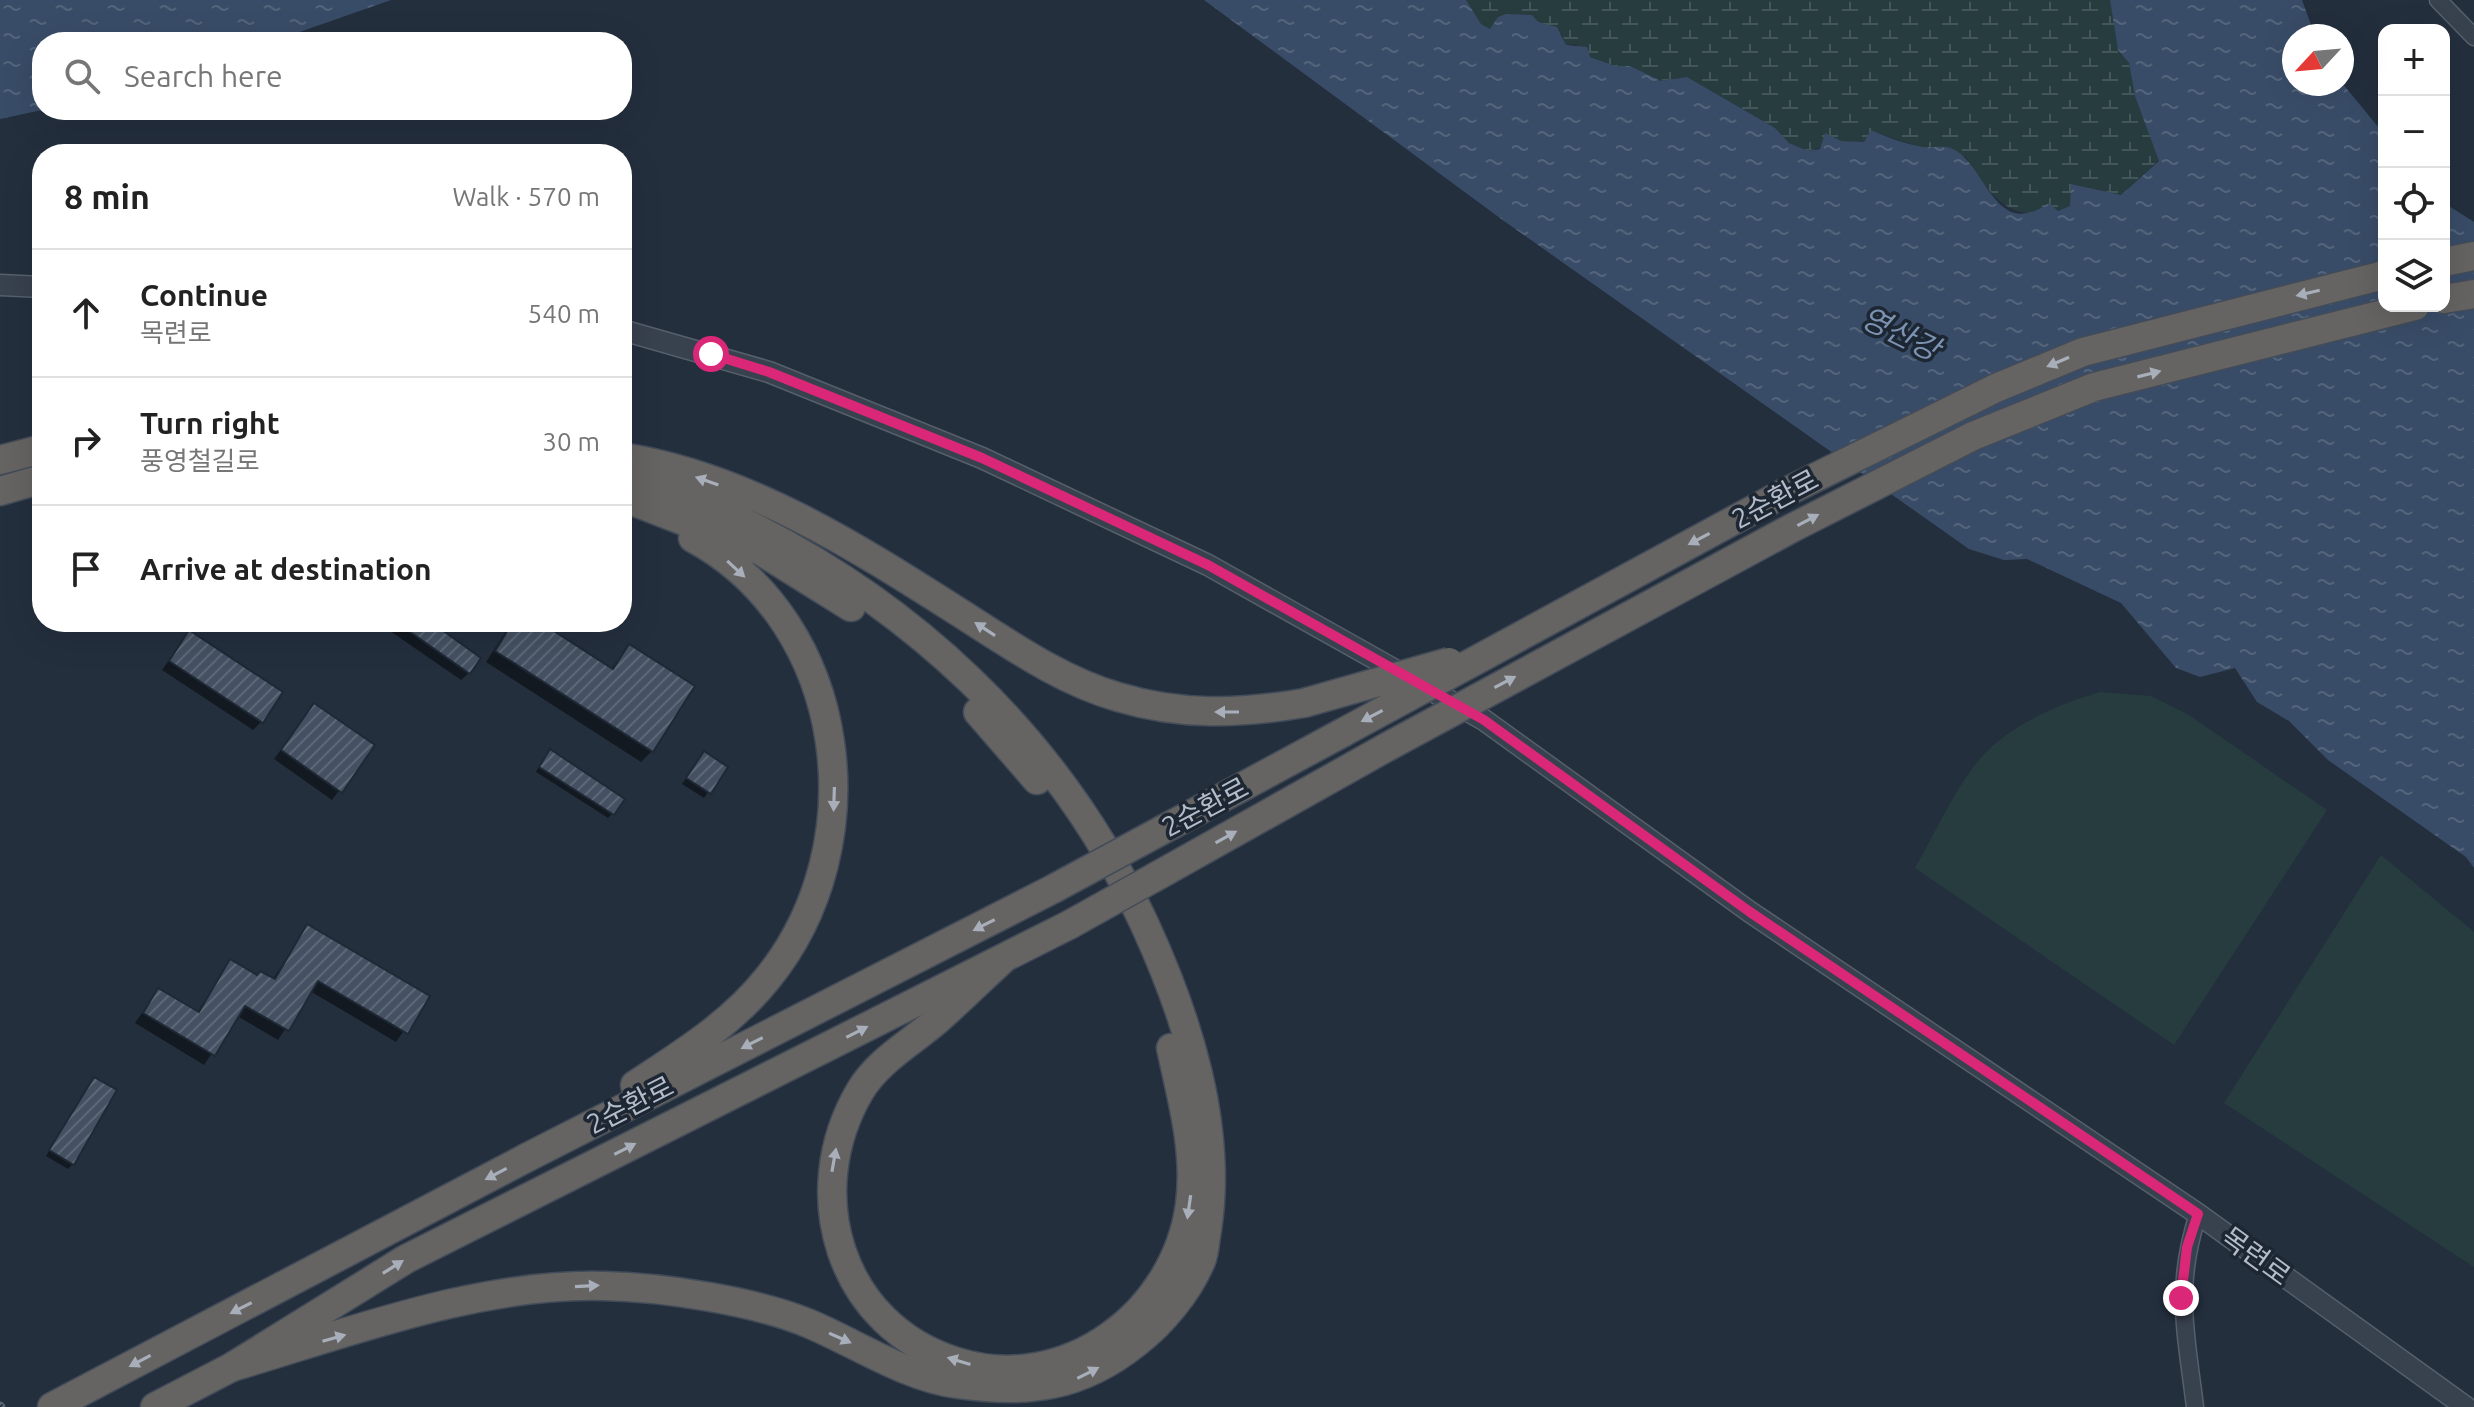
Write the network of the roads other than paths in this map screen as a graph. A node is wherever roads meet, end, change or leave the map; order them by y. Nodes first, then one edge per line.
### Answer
1 (2438, 0) edge
2 (2474, 37) edge
3 (2474, 256) edge
4 (2450, 261) edge
5 (2378, 277) edge
6 (0, 285) edge
7 (32, 287) edge
8 (2474, 294) edge
9 (2450, 298) edge
10 (2391, 312) edge
11 (632, 333) edge
12 (32, 452) edge
13 (632, 458) edge
14 (0, 460) edge
15 (632, 475) edge
16 (32, 482) edge
17 (0, 491) edge
18 (632, 502) edge
19 (632, 504) edge
20 (1492, 651) junction
21 (1002, 960) junction
22 (528, 1157) junction
23 (2198, 1214) junction
24 (232, 1367) junction
25 (52, 1407) edge
26 (155, 1407) edge
27 (2195, 1407) edge
28 (2466, 1407) edge

1 - 2 street
3 - 4 highway
5 -> 20 highway, 2순환로, bridge
6 - 7 street
8 - 9 highway
21 -> 10 highway, 2순환로, bridge
11 - 23 street, 목련로
12 - 14 highway
20 -> 13 highway, bridge
24 -> 15 highway
16 - 17 highway
18 -> 21 highway
19 -> 22 highway
20 -> 22 highway, 2순환로, bridge
24 -> 21 highway, 2순환로
22 -> 25 highway, 2순환로
23 - 27 street
23 - 28 street, 목련로
24 - 26 highway, 2순환로

